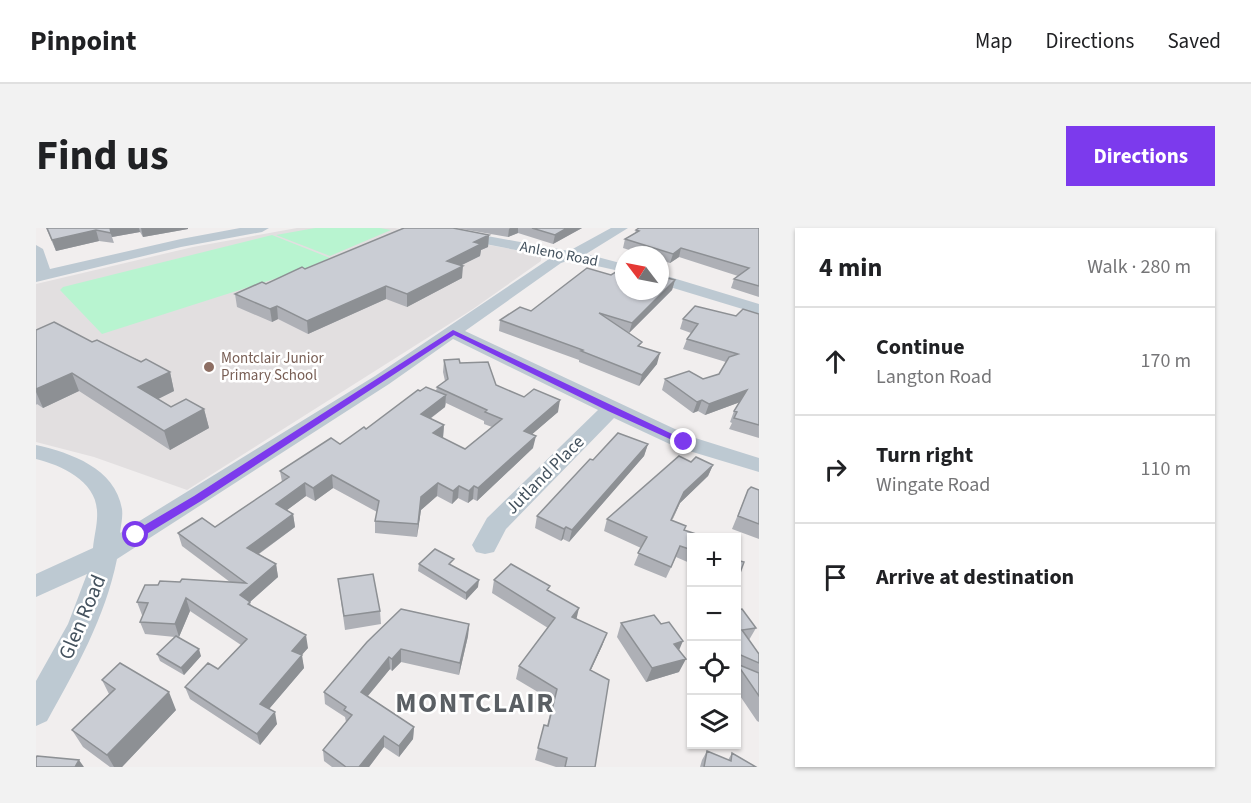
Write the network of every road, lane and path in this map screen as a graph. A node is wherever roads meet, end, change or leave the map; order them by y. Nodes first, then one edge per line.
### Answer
1 (169, 228) edge
2 (262, 228) edge
3 (423, 228) edge
4 (621, 228) edge
5 (181, 243) junction
6 (36, 249) edge
7 (570, 255) junction
8 (615, 266) edge
9 (40, 276) edge
10 (669, 282) edge
11 (759, 309) edge
12 (453, 332) junction
13 (611, 409) junction
14 (36, 452) edge
15 (759, 465) edge
16 (485, 545) dead end
17 (107, 553) junction
18 (36, 586) edge
19 (36, 711) edge

1 - 5 street
2 - 5 street
3 - 7 street, Anleno Road
4 - 7 street
5 - 9 street
6 - 9 street
7 - 8 street, Anleno Road
7 - 12 street
10 - 11 street
12 - 13 street
12 - 17 street
13 - 15 street
13 - 16 street, Jutland Place
14 - 17 street, Glen Road
17 - 18 street
17 - 19 street, Glen Road

